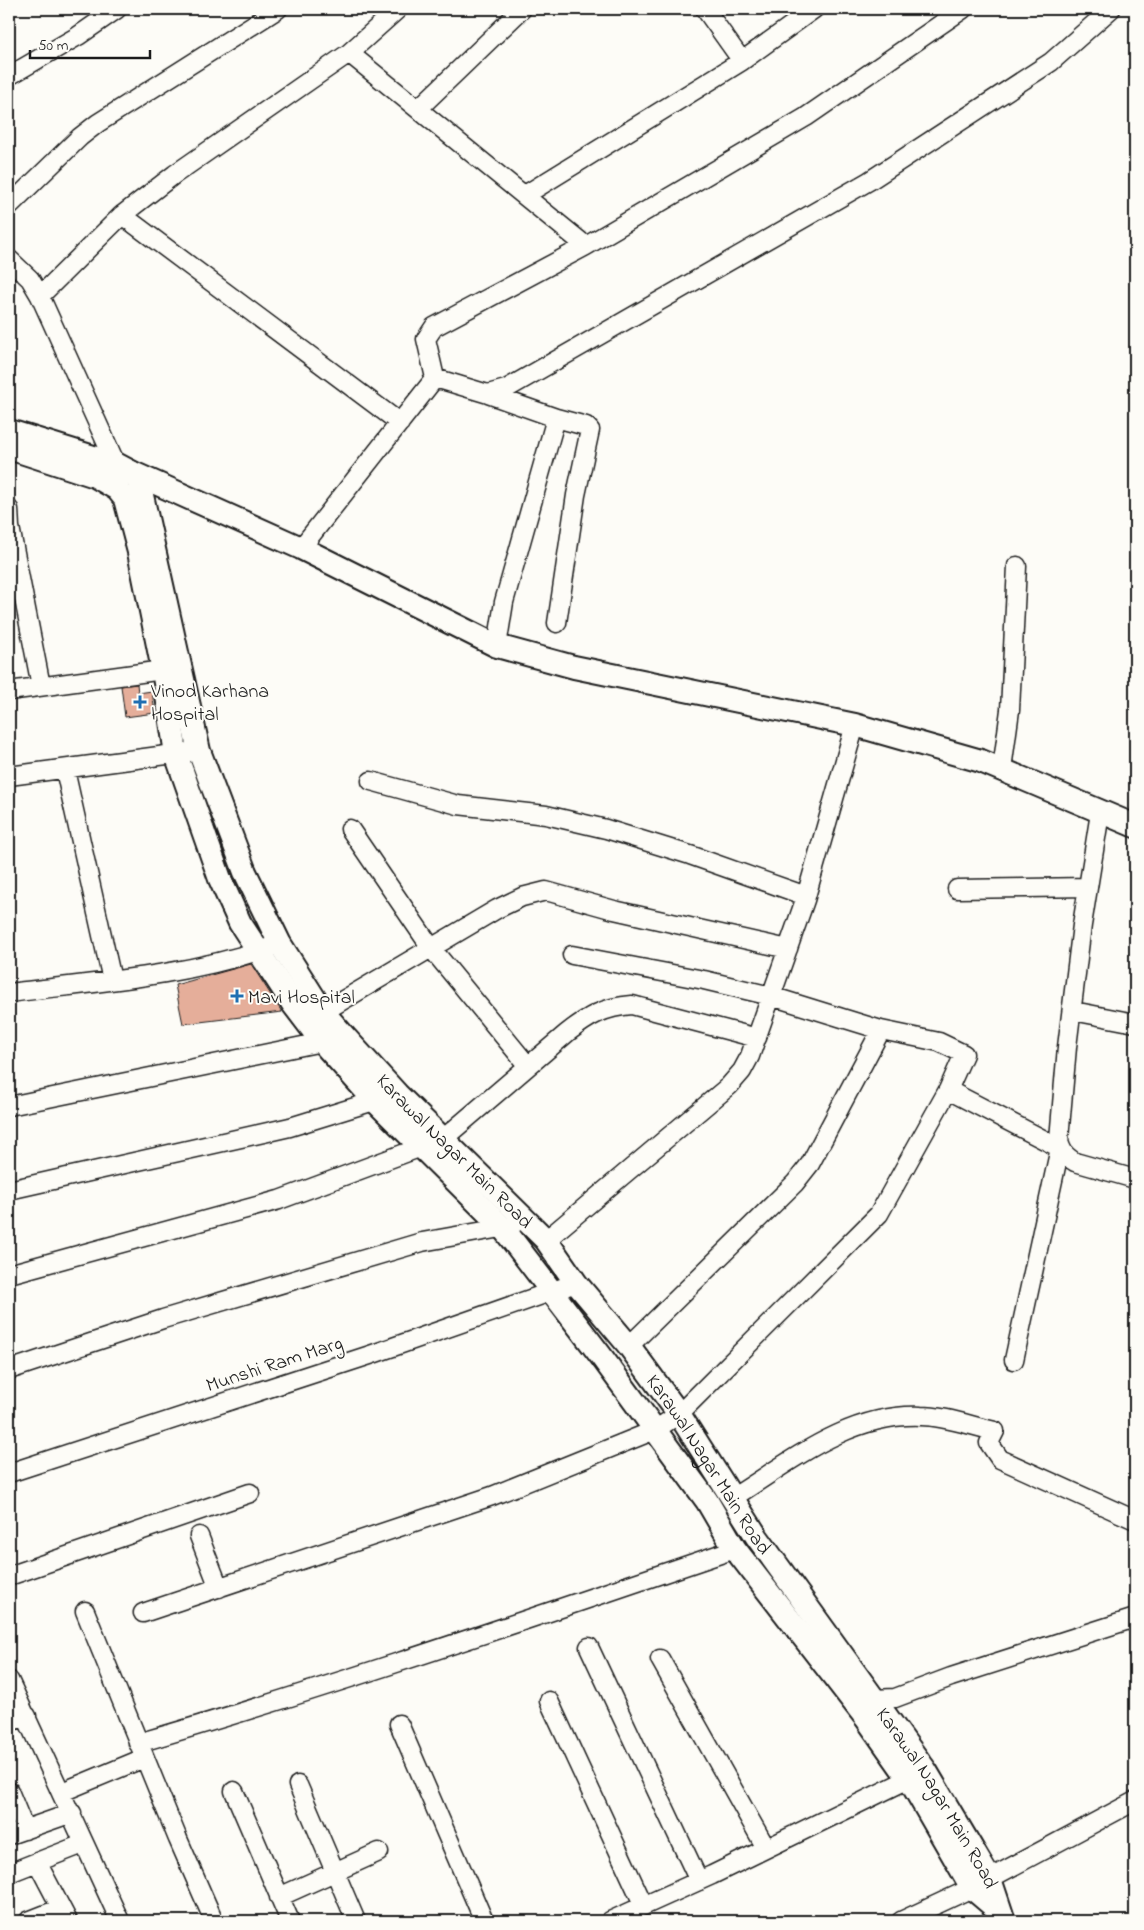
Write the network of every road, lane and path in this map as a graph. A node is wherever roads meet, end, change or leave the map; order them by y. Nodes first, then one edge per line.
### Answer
1 (117, 9) edge
2 (398, 9) edge
3 (522, 9) edge
4 (705, 9) edge
5 (814, 9) edge
6 (963, 9) edge
7 (1111, 9) edge
8 (274, 10) edge
9 (349, 53) junction
10 (742, 61) junction
11 (9, 76) edge
12 (418, 109) junction
13 (525, 195) junction
14 (9, 206) edge
15 (122, 215) junction
16 (586, 246) junction
17 (9, 259) edge
18 (40, 296) junction
19 (435, 378) junction
20 (488, 394) junction
21 (556, 418) junction
22 (400, 423) junction
23 (9, 432) edge
24 (9, 448) edge
25 (118, 477) junction
26 (9, 509) edge
27 (301, 548) junction
28 (1017, 566) dead end
29 (557, 623) dead end
30 (497, 646) junction
31 (163, 670) junction
32 (41, 686) junction
33 (9, 691) edge
34 (854, 725) junction
35 (199, 751) junction
36 (176, 754) junction
37 (1002, 769) junction
38 (65, 770) junction
39 (9, 776) edge
40 (372, 781) dead end
41 (1100, 813) junction
42 (1135, 826) edge
43 (350, 829) dead end
44 (1088, 887) junction
45 (957, 889) dead end
46 (806, 896) junction
47 (280, 944) junction
48 (432, 949) junction
49 (788, 949) junction
50 (259, 951) junction
51 (572, 955) dead end
52 (112, 980) junction
53 (9, 993) edge
54 (771, 996) junction
55 (1073, 1011) junction
56 (323, 1012) junction
57 (1135, 1023) edge
58 (880, 1030) junction
59 (331, 1037) junction
60 (756, 1038) junction
61 (528, 1066) junction
62 (948, 1090) junction
63 (397, 1094) junction
64 (375, 1101) junction
65 (9, 1106) edge
66 (433, 1142) junction
67 (1060, 1148) junction
68 (1135, 1179) edge
69 (9, 1190) edge
70 (529, 1223) junction
71 (503, 1228) junction
72 (546, 1240) junction
73 (9, 1274) edge
74 (576, 1283) junction
75 (551, 1292) junction
76 (629, 1346) junction
77 (1014, 1360) dead end
78 (9, 1370) edge
79 (679, 1414) junction
80 (655, 1430) junction
81 (9, 1473) edge
82 (250, 1493) dead end
83 (732, 1498) junction
84 (1135, 1520) edge
85 (199, 1536) dead end
86 (735, 1549) junction
87 (9, 1576) edge
88 (219, 1588) junction
89 (85, 1611) dead end
90 (143, 1612) dead end
91 (1135, 1618) edge
92 (589, 1646) dead end
93 (660, 1659) dead end
94 (9, 1680) edge
95 (874, 1700) junction
96 (549, 1701) dead end
97 (27, 1716) junction
98 (9, 1722) edge
99 (399, 1724) dead end
100 (141, 1751) junction
101 (918, 1775) junction
102 (298, 1785) dead end
103 (9, 1791) edge
104 (234, 1791) dead end
105 (62, 1792) junction
106 (1135, 1801) edge
107 (72, 1814) junction
108 (17, 1832) edge
109 (84, 1844) junction
110 (766, 1848) junction
111 (379, 1852) dead end
112 (37, 1862) junction
113 (335, 1872) junction
114 (9, 1873) edge
115 (699, 1881) junction
116 (981, 1883) junction
117 (280, 1896) junction
118 (644, 1906) junction
119 (64, 1914) edge
120 (1001, 1916) edge
121 (28, 1921) edge
122 (120, 1921) edge
123 (214, 1921) edge
124 (290, 1921) edge
125 (356, 1921) edge
126 (484, 1921) edge
127 (610, 1921) edge
128 (901, 1921) edge

1 - 11 street
2 - 9 street
3 - 12 street
4 - 10 street
5 - 10 street
6 - 16 street
7 - 20 street
8 - 14 street
9 - 12 street
9 - 15 street
10 - 13 street
12 - 13 street
13 - 16 street
15 - 18 street
15 - 22 street
16 - 19 street
17 - 18 street
18 - 25 street
19 - 20 street
19 - 22 street
20 - 21 street
21 - 29 street
21 - 30 street
22 - 27 street
23 - 25 street
24 - 25 street
25 - 27 street
25 - 31 street, Karawal Nagar Main Road
25 - 35 street, Karawal Nagar Main Road
26 - 32 street
27 - 30 street
28 - 37 street
30 - 34 street
31 - 32 street
31 - 36 street, Karawal Nagar Main Road
32 - 33 street
34 - 37 street
34 - 46 street
35 - 36 street
35 - 47 street, Karawal Nagar Main Road
36 - 38 street
36 - 50 street, Karawal Nagar Main Road
37 - 41 street
38 - 39 street
38 - 52 street
40 - 46 street
41 - 42 street
41 - 44 street
43 - 48 street
44 - 45 street
44 - 55 street
46 - 49 street
47 - 50 street
47 - 56 street, Karawal Nagar Main Road
48 - 49 street
48 - 56 street
48 - 61 street
49 - 54 street
50 - 52 street
50 - 59 street, Karawal Nagar Main Road
51 - 54 street
52 - 53 street
54 - 58 street
54 - 60 street
55 - 57 street
55 - 67 street
56 - 59 street, Karawal Nagar Main Road
58 - 62 street
58 - 76 street
59 - 63 street, Karawal Nagar Main Road
59 - 64 street, Karawal Nagar Main Road
59 - 65 street
60 - 61 street
60 - 72 street
61 - 66 street
62 - 67 street
62 - 79 street
63 - 64 street
63 - 66 street, Karawal Nagar Main Road
64 - 66 street, Karawal Nagar Main Road
64 - 69 street
66 - 70 street, Karawal Nagar Main Road
66 - 71 street, Karawal Nagar Main Road
66 - 73 street
67 - 68 street
67 - 77 street
70 - 71 street
70 - 72 street, Karawal Nagar Main Road
71 - 75 street, Karawal Nagar Main Road
71 - 78 street
72 - 74 street, Karawal Nagar Main Road
74 - 75 street, Munshi Ram Marg
74 - 76 street, Karawal Nagar Main Road
75 - 80 street, Karawal Nagar Main Road
75 - 81 street, Munshi Ram Marg
76 - 79 street, Karawal Nagar Main Road
79 - 80 street
79 - 83 street, Karawal Nagar Main Road
80 - 86 street, Karawal Nagar Main Road
80 - 88 street
82 - 87 street
83 - 84 street
83 - 95 street, Karawal Nagar Main Road
85 - 88 street
86 - 100 street
86 - 101 street, Karawal Nagar Main Road
88 - 90 street
89 - 100 street
91 - 95 street
92 - 115 street
93 - 110 street
94 - 97 street
95 - 101 street, Karawal Nagar Main Road
96 - 118 street
97 - 98 street
97 - 105 street
99 - 126 street
100 - 105 street
100 - 123 street
101 - 110 street
101 - 116 street, Karawal Nagar Main Road
102 - 113 street
103 - 108 street
104 - 117 street
105 - 107 street
106 - 116 street
107 - 108 street
107 - 109 street
109 - 112 street
109 - 122 street
110 - 115 street
111 - 113 street
112 - 114 street
112 - 119 street
113 - 117 street
113 - 125 street
115 - 118 street
116 - 120 street, Karawal Nagar Main Road
116 - 128 street
117 - 124 street
118 - 127 street
119 - 121 street

